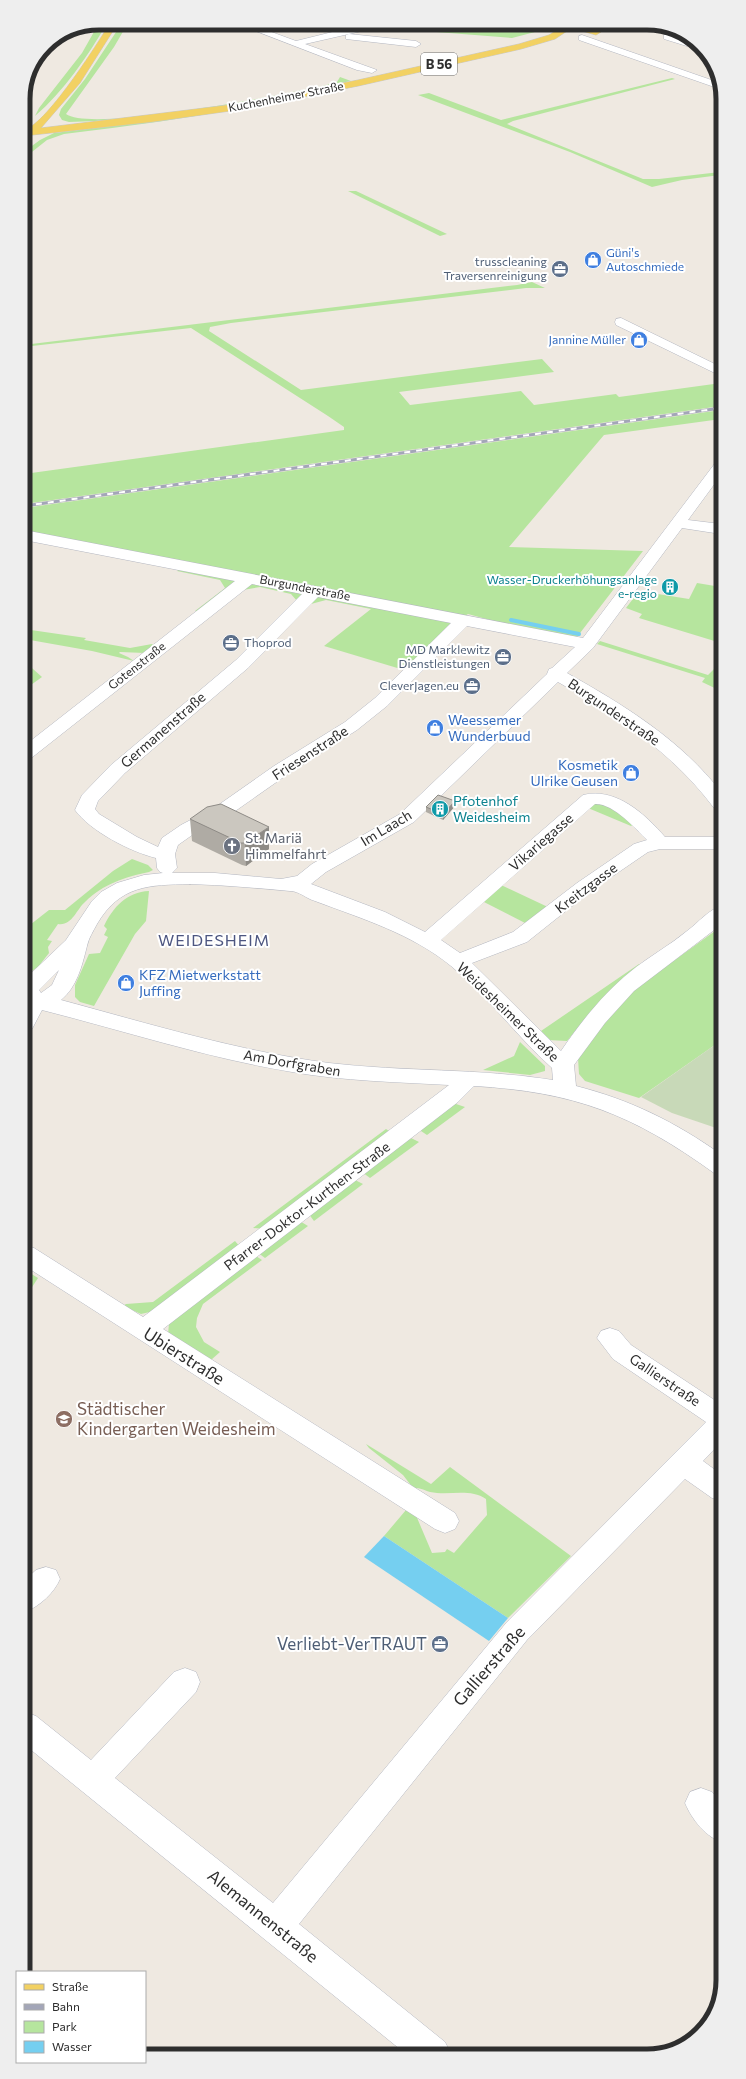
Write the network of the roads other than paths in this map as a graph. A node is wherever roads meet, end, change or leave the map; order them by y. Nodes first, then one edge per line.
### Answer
1 (110, 30) edge
2 (257, 30) edge
3 (353, 30) edge
4 (557, 30) edge
5 (560, 30) edge
6 (587, 30) edge
7 (608, 30) edge
8 (338, 34) junction
9 (595, 34) junction
10 (571, 37) junction
11 (667, 37) dead end
12 (582, 38) junction
13 (294, 44) junction
14 (416, 44) dead end
15 (690, 45) edge
16 (521, 46) junction
17 (617, 50) junction
18 (372, 70) dead end
19 (707, 70) dead end
20 (688, 75) junction
21 (714, 84) edge
22 (55, 107) junction
23 (54, 120) junction
24 (93, 126) junction
25 (30, 129) edge
26 (48, 130) junction
27 (30, 131) edge
28 (621, 322) dead end
29 (716, 370) edge
30 (716, 472) edge
31 (679, 523) junction
32 (716, 528) edge
33 (30, 536) edge
34 (249, 578) junction
35 (315, 590) junction
36 (464, 619) junction
37 (587, 644) junction
38 (555, 673) junction
39 (30, 750) edge
40 (716, 798) edge
41 (660, 843) junction
42 (716, 843) edge
43 (165, 854) junction
44 (171, 879) junction
45 (292, 885) junction
46 (716, 917) edge
47 (426, 942) junction
48 (457, 961) junction
49 (30, 1000) edge
50 (563, 1065) junction
51 (468, 1080) junction
52 (565, 1091) junction
53 (716, 1163) edge
54 (30, 1257) edge
55 (144, 1330) junction
56 (610, 1338) dead end
57 (716, 1415) edge
58 (716, 1430) edge
59 (683, 1462) junction
60 (716, 1486) edge
61 (446, 1521) dead end
62 (46, 1579) dead end
63 (30, 1594) edge
64 (185, 1682) dead end
65 (30, 1730) edge
66 (93, 1780) junction
67 (701, 1803) dead end
68 (716, 1820) edge
69 (276, 1926) junction
70 (427, 2049) edge

1 - 22 main road
2 - 13 street
3 - 8 street
4 - 16 main road, Kuchenheimer Straße / B 56
5 - 10 main road
6 - 9 main road
7 - 9 main road
8 - 13 street
8 - 14 street
9 - 12 main road
9 - 17 street
10 - 12 main road
10 - 16 main road, Kuchenheimer Straße / B 56
11 - 15 street
12 - 17 street
13 - 18 street
16 - 24 main road, Kuchenheimer Straße / B 56
17 - 20 street
19 - 20 street
20 - 21 street
22 - 23 main road
22 - 25 main road
23 - 24 main road, B 56
23 - 26 main road
24 - 26 main road, Kuchenheimer Straße / B 56
26 - 27 main road, B 56
28 - 29 street
30 - 31 street, Im Laach
31 - 32 street
31 - 37 street, Im Laach
33 - 34 street, Burgunderstraße
34 - 35 street, Burgunderstraße
34 - 39 street, Gotenstraße
35 - 36 street, Burgunderstraße
35 - 43 street, Germanenstraße
36 - 37 street, Burgunderstraße
36 - 43 street, Friesenstraße
37 - 38 street, Im Laach
38 - 40 street, Burgunderstraße
38 - 45 street, Im Laach
41 - 42 street, Kreitzgasse
41 - 47 street, Vikariegasse
41 - 48 street, Kreitzgasse
43 - 44 street
44 - 45 street, Weidesheimer Straße
44 - 49 street, Weidesheimer Straße
45 - 47 street, Weidesheimer Straße
46 - 50 street
47 - 48 street, Weidesheimer Straße
48 - 50 street, Weidesheimer Straße
49 - 51 street, Am Dorfgraben
50 - 52 street, Weidesheimer Straße
51 - 52 street, Am Dorfgraben
51 - 55 street, Pfarrer-Doktor-Kurthen-Straße
52 - 53 street
54 - 55 street, Ubierstraße
55 - 61 street, Ubierstraße
56 - 57 street, Gallierstraße
58 - 59 street, Gallierstraße
59 - 60 street
59 - 69 street, Gallierstraße
62 - 63 street
64 - 66 street
65 - 66 street, Alemannenstraße
66 - 69 street, Alemannenstraße
67 - 68 street
69 - 70 street, Alemannenstraße

